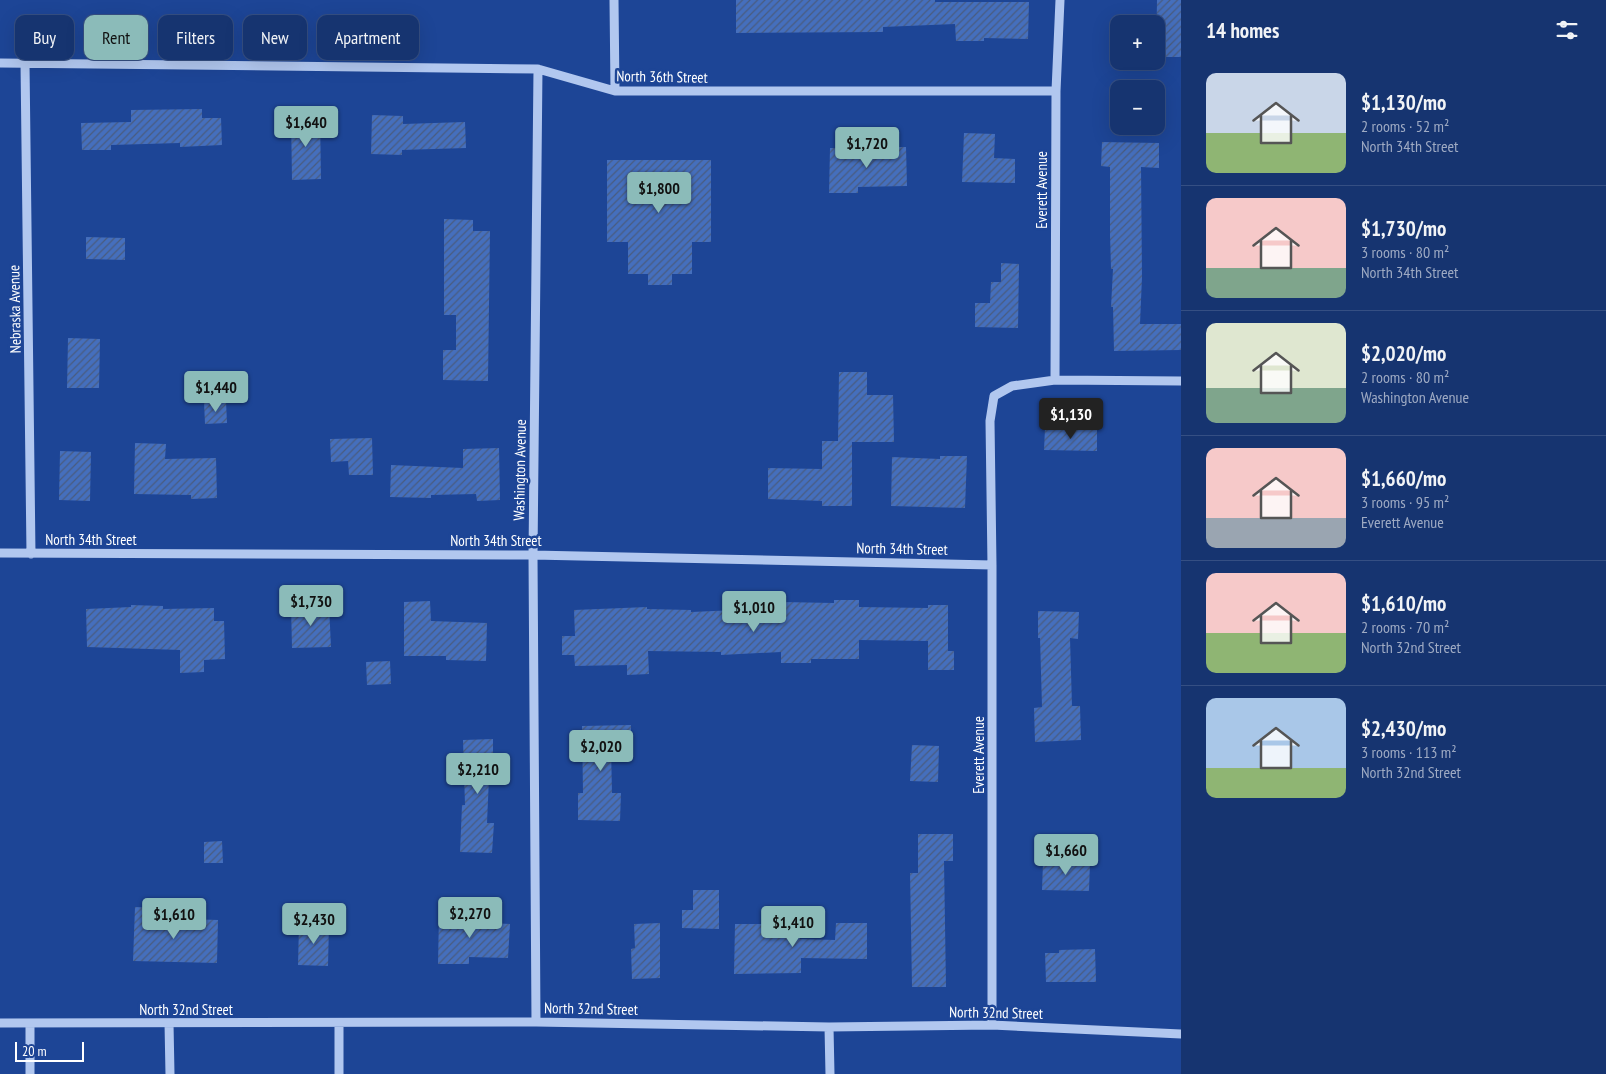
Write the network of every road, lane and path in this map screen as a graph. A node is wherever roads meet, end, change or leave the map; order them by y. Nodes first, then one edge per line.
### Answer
1 (614, 0) edge
2 (1060, 0) edge
3 (0, 63) edge
4 (25, 63) junction
5 (538, 69) junction
6 (615, 91) junction
7 (1056, 91) junction
8 (1055, 380) junction
9 (1181, 381) edge
10 (0, 554) edge
11 (31, 554) junction
12 (533, 555) junction
13 (992, 565) junction
14 (536, 1022) junction
15 (0, 1023) edge
16 (30, 1023) junction
17 (169, 1023) junction
18 (338, 1024) junction
19 (992, 1025) junction
20 (830, 1027) junction
21 (1181, 1034) edge
22 (30, 1074) edge
23 (170, 1074) edge
24 (339, 1074) edge
25 (830, 1074) edge

1 - 6 street
2 - 7 street, Everett Avenue
3 - 4 street, North 36th Street
4 - 5 street, North 36th Street
4 - 11 street, Nebraska Avenue
5 - 6 street, North 36th Street
5 - 12 street, Washington Avenue
6 - 7 street, North 36th Street
7 - 8 street, Everett Avenue
8 - 9 street
8 - 13 street, Everett Avenue
10 - 11 street, North 34th Street
11 - 12 street, North 34th Street
12 - 13 street, North 34th Street
12 - 14 street, Washington Avenue
13 - 19 street, Everett Avenue
14 - 18 street, North 32nd Street
14 - 20 street, North 32nd Street
15 - 16 street, North 32nd Street
16 - 17 street, North 32nd Street
16 - 22 street
17 - 18 street, North 32nd Street
17 - 23 street
18 - 24 street
19 - 20 street, North 32nd Street
19 - 21 street, North 32nd Street
20 - 25 street

